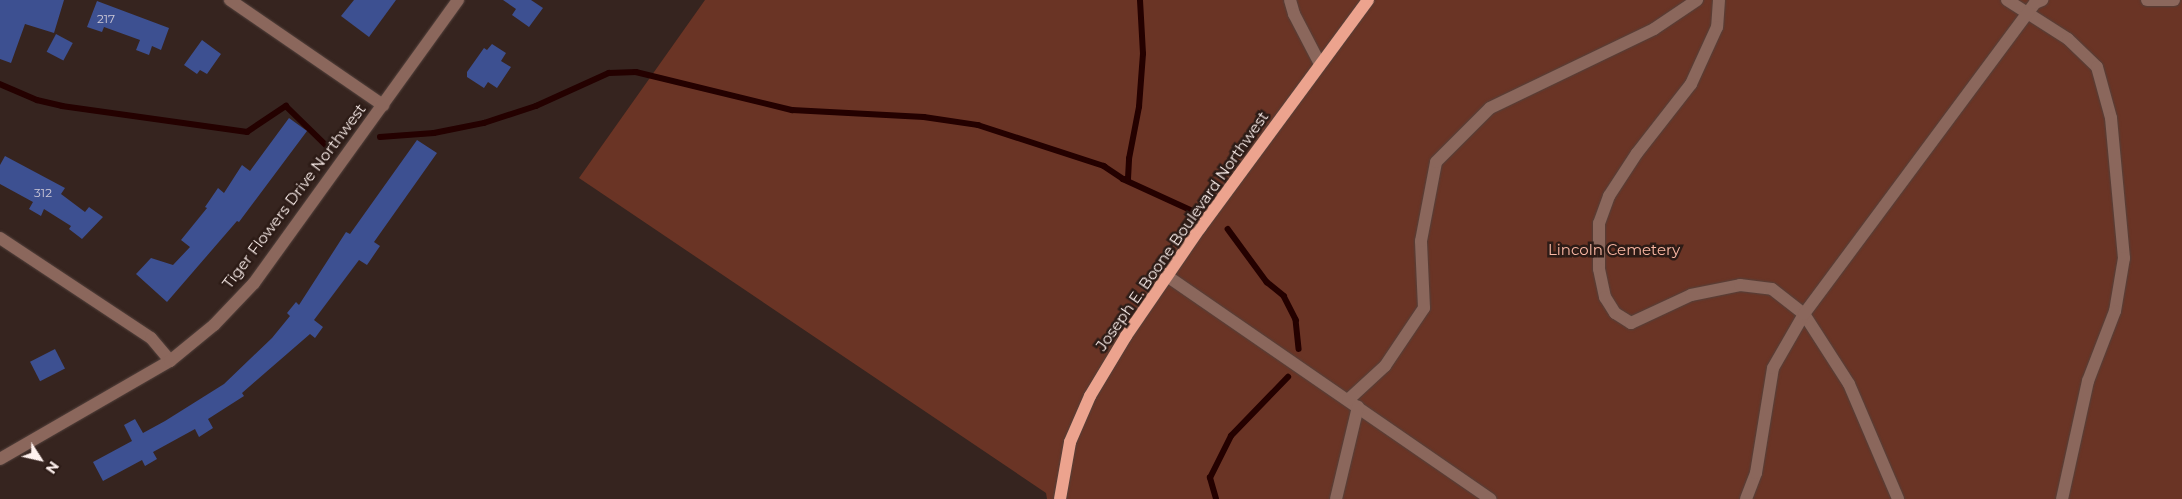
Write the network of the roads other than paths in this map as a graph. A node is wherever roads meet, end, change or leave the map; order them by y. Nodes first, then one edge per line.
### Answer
1 (230, 0) edge
2 (458, 0) edge
3 (1290, 0) edge
4 (1368, 0) edge
5 (1697, 0) edge
6 (1719, 0) edge
7 (2007, 0) edge
8 (2147, 0) edge
9 (2174, 0) edge
10 (2035, 4) edge
11 (1320, 64) junction
12 (383, 104) junction
13 (0, 238) edge
14 (1167, 276) junction
15 (1804, 314) junction
16 (170, 361) junction
17 (1353, 404) junction
18 (0, 459) edge
19 (1060, 499) edge
20 (1336, 499) edge
21 (1490, 499) edge
22 (1746, 499) edge
23 (1898, 499) edge
24 (2062, 499) edge

1 - 12 street
2 - 12 street, Tiger Flowers Drive Northwest
3 - 11 street
4 - 11 main road, Joseph E. Boone Boulevard Northwest
5 - 17 street
6 - 15 street
7 - 10 street
8 - 9 street
10 - 15 street
10 - 24 street
11 - 14 main road, Joseph E. Boone Boulevard Northwest
12 - 16 street, Tiger Flowers Drive Northwest
13 - 16 street
14 - 17 street
14 - 19 main road, Joseph E. Boone Boulevard Northwest
15 - 22 street
15 - 23 street
16 - 18 street, Tiger Flowers Drive Northwest
17 - 20 street
17 - 21 street

